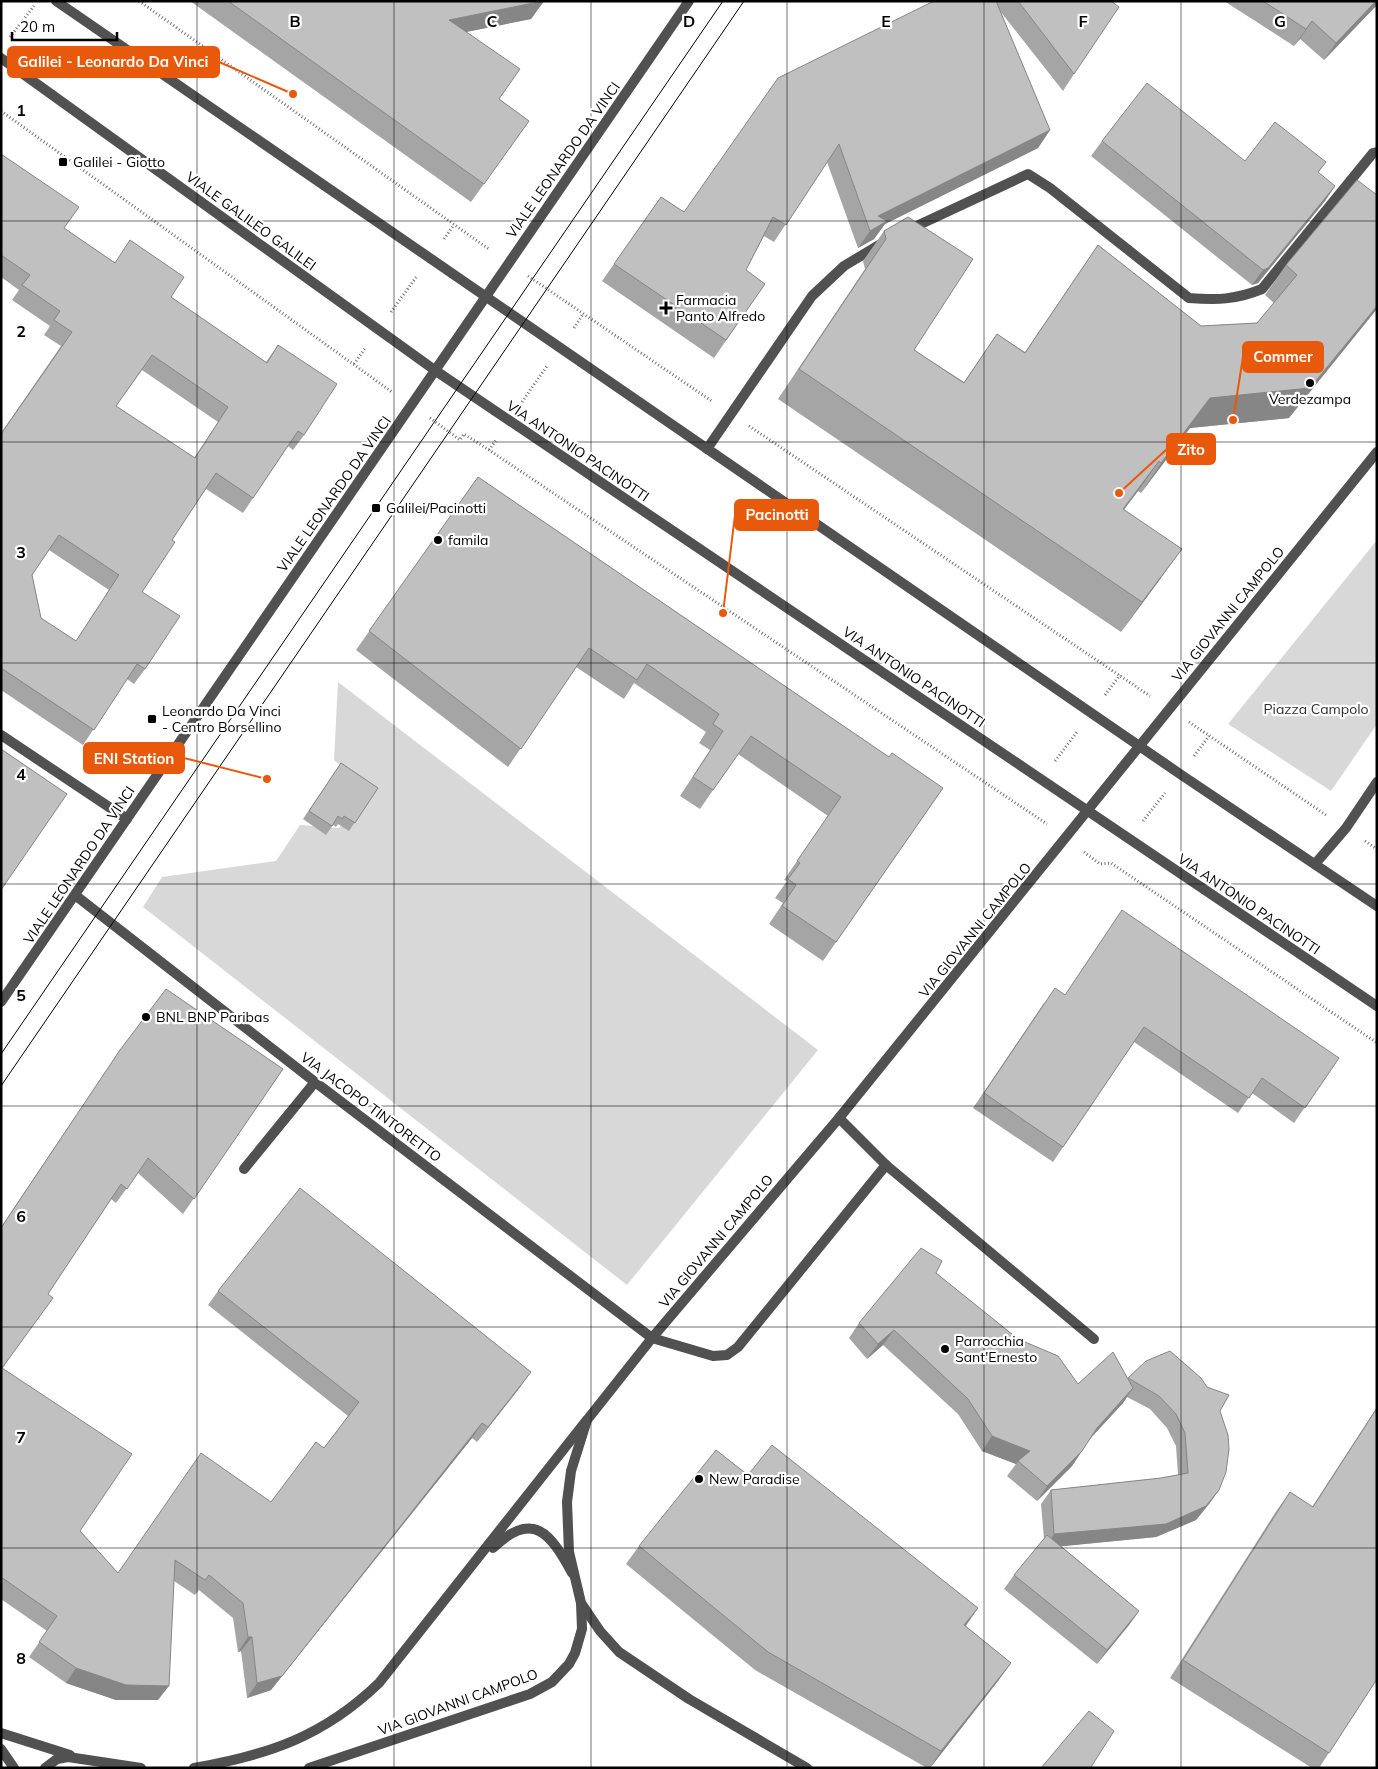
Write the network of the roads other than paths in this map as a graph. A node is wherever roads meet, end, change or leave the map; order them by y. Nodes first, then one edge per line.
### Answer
1 (56, 1) edge
2 (689, 1) edge
3 (1, 58) edge
4 (1377, 152) edge
5 (486, 297) junction
6 (436, 371) junction
7 (707, 448) junction
8 (1377, 452) edge
9 (1, 735) edge
10 (1140, 746) junction
11 (1377, 782) edge
12 (1088, 812) junction
13 (128, 818) junction
14 (1315, 864) junction
15 (75, 895) junction
16 (1377, 906) edge
17 (1, 1002) edge
18 (1377, 1006) edge
19 (315, 1082) junction
20 (839, 1118) junction
21 (886, 1165) junction
22 (244, 1169) dead end
23 (652, 1338) junction
24 (1094, 1339) dead end
25 (587, 1420) junction
26 (466, 1573) junction
27 (573, 1574) junction
28 (581, 1603) junction
29 (1, 1734) edge
30 (1, 1749) edge
31 (78, 1757) junction
32 (14, 1768) edge
33 (45, 1768) edge
34 (141, 1768) edge
35 (194, 1768) edge
36 (310, 1768) edge
37 (807, 1768) edge

1 - 5 street
2 - 5 street, VIALE LEONARDO DA VINCI
3 - 6 street, VIALE GALILEO GALILEI
4 - 7 street
5 - 6 street, VIALE LEONARDO DA VINCI
5 - 7 street
6 - 12 street, VIA ANTONIO PACINOTTI
6 - 13 street, VIALE LEONARDO DA VINCI
7 - 10 street
8 - 10 street, VIA GIOVANNI CAMPOLO
9 - 13 street
10 - 12 street, VIA GIOVANNI CAMPOLO
10 - 14 street
11 - 14 street
12 - 18 street, VIA ANTONIO PACINOTTI
12 - 20 street, VIA GIOVANNI CAMPOLO
13 - 15 street, VIALE LEONARDO DA VINCI
14 - 16 street
15 - 17 street, VIALE LEONARDO DA VINCI
15 - 19 street, VIA JACOPO TINTORETTO
19 - 22 street
19 - 23 street, VIA JACOPO TINTORETTO
20 - 21 street
20 - 23 street, VIA GIOVANNI CAMPOLO
21 - 23 street
21 - 24 street
23 - 25 street, VIA GIOVANNI CAMPOLO
25 - 26 street, VIA GIOVANNI CAMPOLO
25 - 27 street, VIA GIOVANNI CAMPOLO
26 - 27 street
26 - 35 street, VIA GIOVANNI CAMPOLO
27 - 28 street, VIA GIOVANNI CAMPOLO
28 - 36 street, VIA GIOVANNI CAMPOLO
28 - 37 street
29 - 31 street
30 - 32 street
31 - 33 street
31 - 34 street

